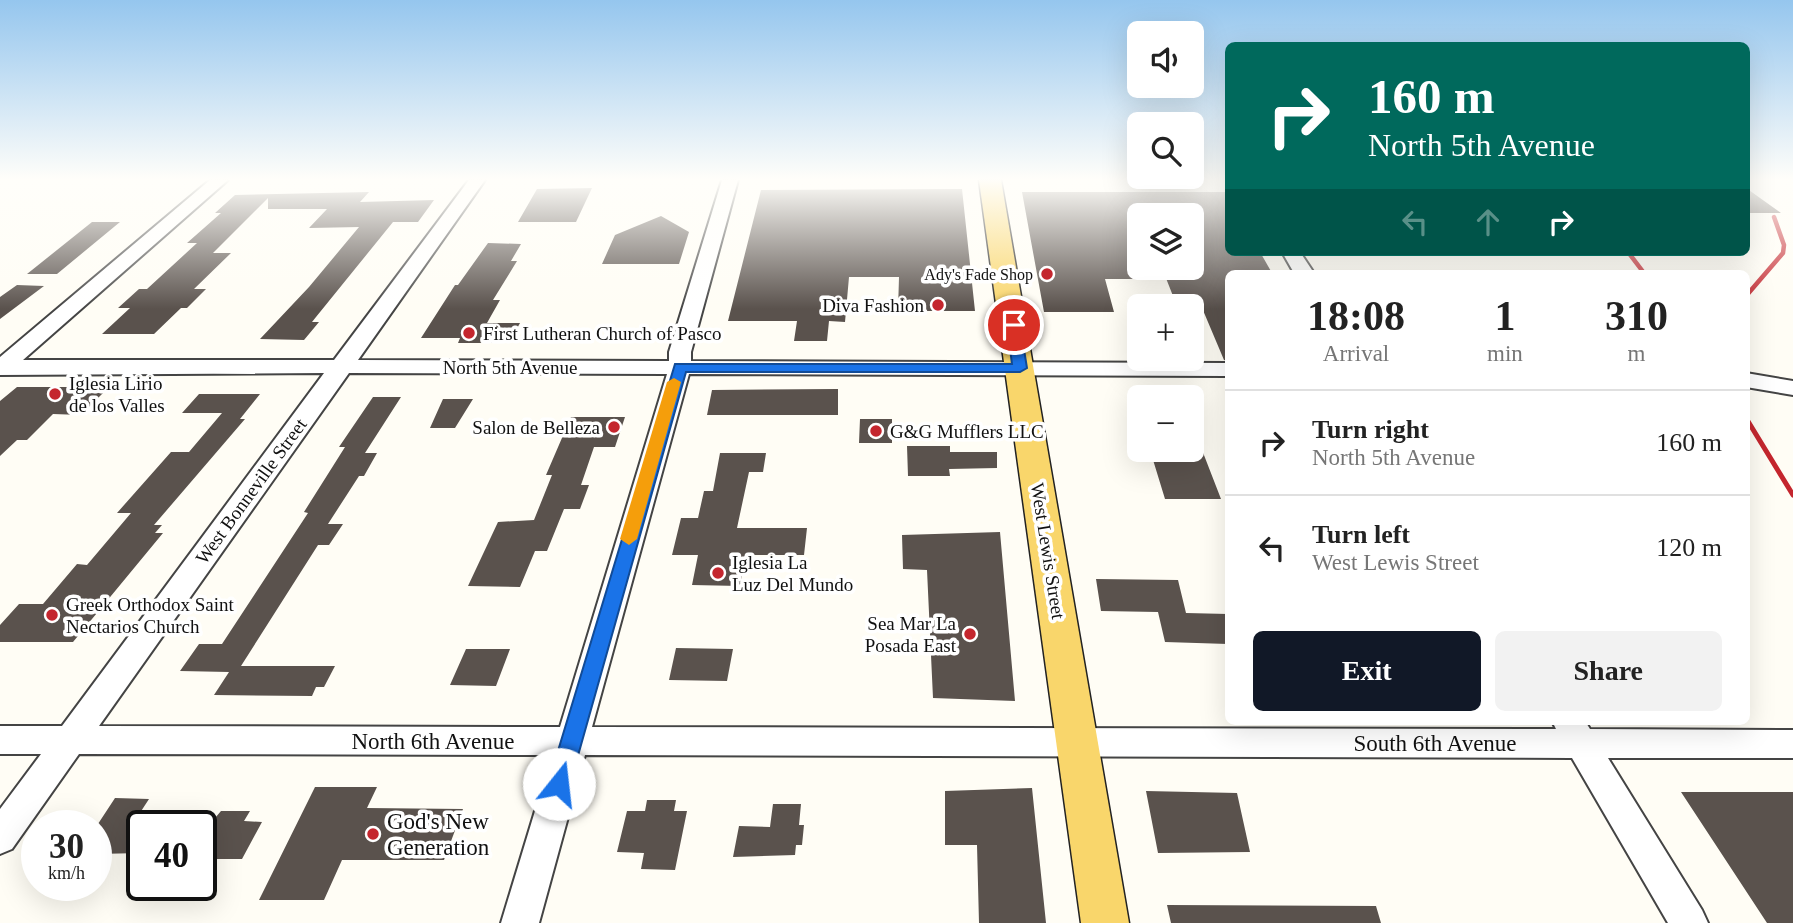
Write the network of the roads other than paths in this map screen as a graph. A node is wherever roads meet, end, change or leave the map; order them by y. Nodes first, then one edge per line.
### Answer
1 (169, 223) edge
2 (446, 223) edge
3 (717, 223) edge
4 (997, 223) edge
5 (1, 367) edge
6 (342, 367) junction
7 (680, 367) junction
8 (1020, 368) junction
9 (1225, 369) edge
10 (1750, 381) edge
11 (1793, 388) edge
12 (1574, 732) edge
13 (0, 740) edge
14 (70, 741) junction
15 (571, 741) junction
16 (1077, 742) junction
17 (1793, 744) edge
18 (0, 837) edge
19 (520, 923) edge
20 (1105, 923) edge
21 (1689, 923) edge

1 - 5 street
2 - 6 street, West Bonneville Street
3 - 7 street
4 - 8 main road, West Lewis Street
5 - 6 street, North 5th Avenue
6 - 7 street, North 5th Avenue
6 - 14 street, West Bonneville Street
7 - 8 street, North 5th Avenue
7 - 15 street
8 - 9 street, North 5th Avenue
8 - 16 main road, West Lewis Street
10 - 11 street
12 - 16 street, South 6th Avenue
12 - 17 street, South 6th Avenue
12 - 21 street
13 - 14 street, North 6th Avenue
14 - 15 street, North 6th Avenue
14 - 18 street, West Bonneville Street
15 - 16 street, North 6th Avenue
15 - 19 street
16 - 20 main road, West Lewis Street

